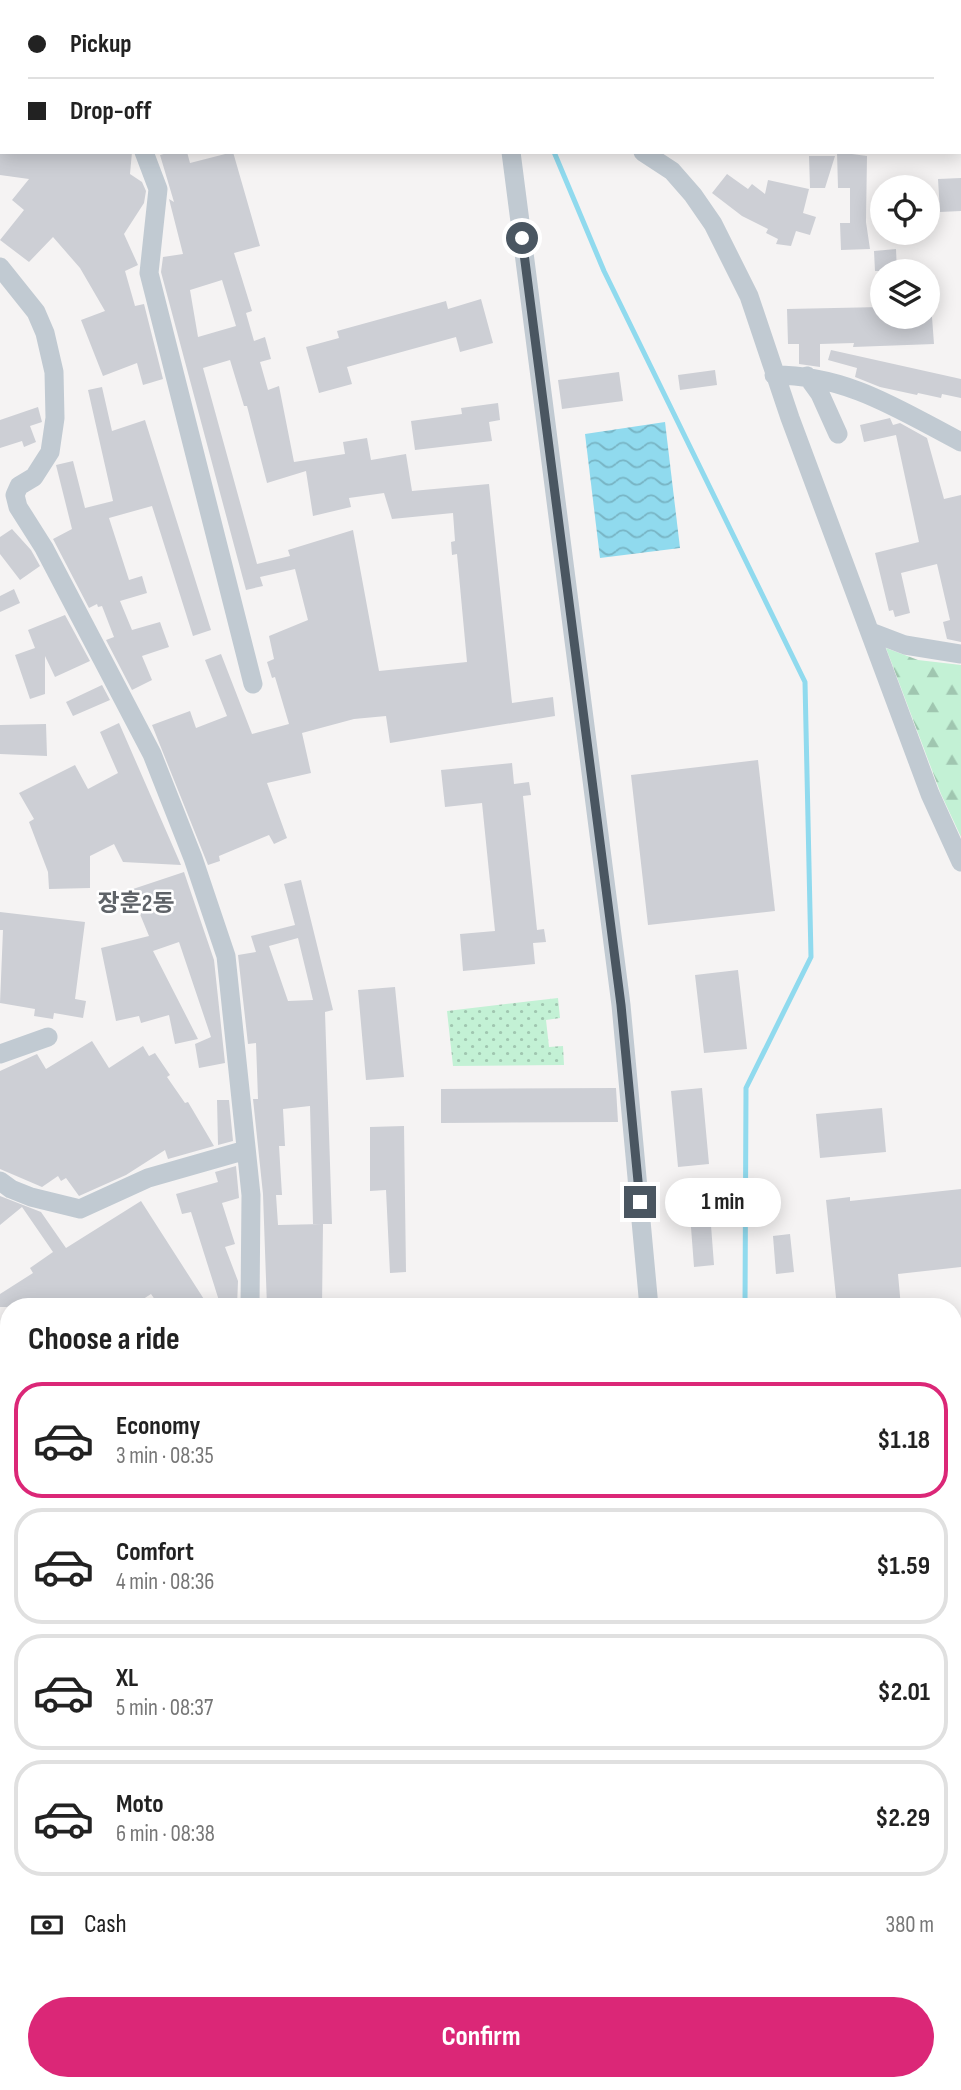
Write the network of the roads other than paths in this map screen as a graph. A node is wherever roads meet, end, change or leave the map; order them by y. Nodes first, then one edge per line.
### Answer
1 (145, 154) edge
2 (511, 154) edge
3 (646, 154) edge
4 (0, 267) edge
5 (774, 375) junction
6 (807, 376) junction
7 (838, 434) dead end
8 (961, 442) edge
9 (871, 632) junction
10 (961, 654) edge
11 (253, 684) dead end
12 (961, 862) edge
13 (48, 1037) dead end
14 (0, 1054) edge
15 (246, 1150) junction
16 (0, 1181) edge
17 (250, 1298) edge
18 (648, 1298) edge

1 - 11 street
2 - 18 street
3 - 5 street
4 - 15 street
5 - 6 street
5 - 9 street
6 - 7 street
6 - 8 street
9 - 10 street
9 - 12 street
13 - 14 street
15 - 16 street
15 - 17 street

